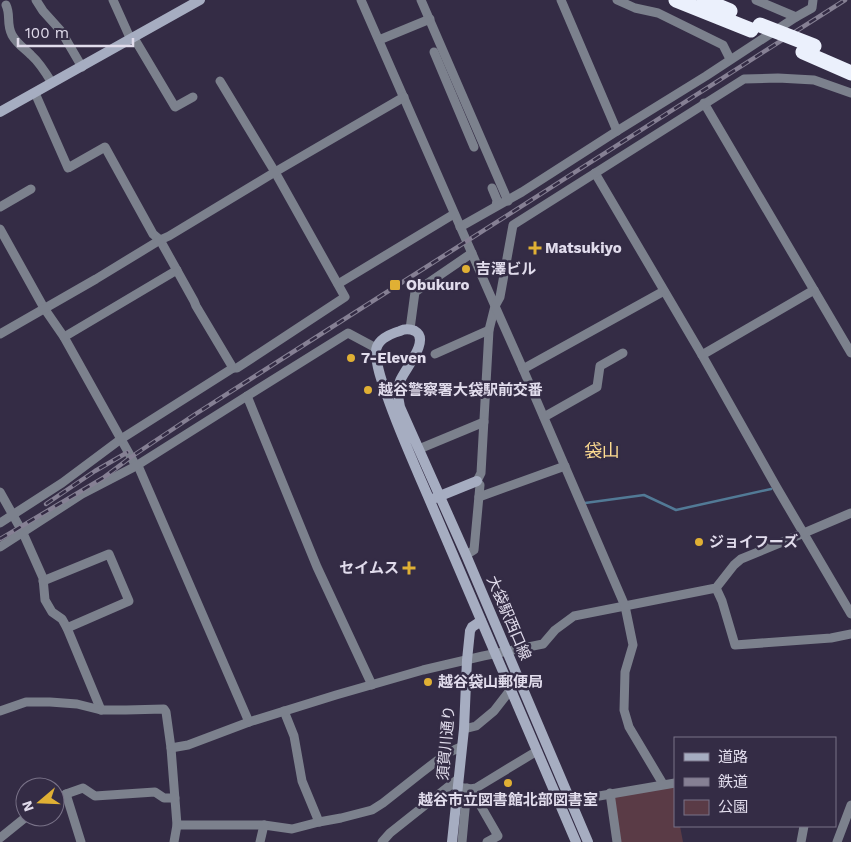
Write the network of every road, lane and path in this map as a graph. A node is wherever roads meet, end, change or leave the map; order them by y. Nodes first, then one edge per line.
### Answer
1 (36, 0) edge
2 (113, 0) edge
3 (200, 0) edge
4 (361, 0) edge
5 (421, 0) edge
6 (561, 0) edge
7 (617, 0) edge
8 (676, 0) edge
9 (704, 0) edge
10 (756, 0) edge
11 (813, 0) edge
12 (6, 4) edge
13 (796, 17) junction
14 (430, 19) junction
15 (755, 28) junction
16 (132, 39) junction
17 (379, 40) junction
18 (808, 49) junction
19 (434, 52) dead end
20 (730, 59) junction
21 (851, 62) edge
22 (82, 67) junction
23 (851, 73) edge
24 (52, 83) junction
25 (222, 84) dead end
26 (35, 93) junction
27 (851, 93) edge
28 (193, 97) dead end
29 (404, 97) junction
30 (704, 103) junction
31 (462, 106) junction
32 (0, 112) edge
33 (617, 131) junction
34 (474, 148) dead end
35 (275, 172) junction
36 (595, 173) junction
37 (492, 188) dead end
38 (31, 189) dead end
39 (508, 201) junction
40 (496, 206) junction
41 (0, 207) edge
42 (454, 214) junction
43 (460, 227) junction
44 (0, 229) edge
45 (160, 240) junction
46 (472, 253) junction
47 (177, 270) junction
48 (338, 284) junction
49 (814, 290) junction
50 (664, 291) junction
51 (495, 306) junction
52 (44, 308) junction
53 (410, 329) junction
54 (489, 330) junction
55 (0, 334) edge
56 (64, 337) junction
57 (376, 348) junction
58 (851, 353) edge
59 (435, 354) dead end
60 (623, 354) dead end
61 (702, 356) junction
62 (233, 368) junction
63 (524, 369) junction
64 (400, 380) junction
65 (382, 383) junction
66 (248, 396) junction
67 (396, 408) junction
68 (544, 416) junction
69 (484, 422) junction
70 (121, 439) junction
71 (420, 449) junction
72 (136, 466) junction
73 (565, 466) junction
74 (477, 481) junction
75 (0, 492) edge
76 (440, 496) junction
77 (479, 496) junction
78 (430, 500) junction
79 (851, 512) edge
80 (13, 515) junction
81 (0, 523) edge
82 (23, 532) junction
83 (804, 534) junction
84 (0, 547) edge
85 (466, 555) junction
86 (43, 581) junction
87 (716, 588) junction
88 (626, 606) junction
89 (851, 614) edge
90 (481, 622) junction
91 (67, 628) junction
92 (851, 634) edge
93 (507, 651) junction
94 (495, 654) junction
95 (467, 660) junction
96 (372, 685) junction
97 (510, 689) junction
98 (100, 710) junction
99 (284, 711) junction
100 (0, 712) edge
101 (249, 722) junction
102 (464, 729) junction
103 (461, 747) junction
104 (172, 748) junction
105 (537, 751) junction
106 (674, 783) edge
107 (663, 784) junction
108 (463, 786) junction
109 (610, 793) junction
110 (66, 794) joint
111 (175, 798) junction
112 (570, 801) junction
113 (851, 805) edge
114 (319, 822) junction
115 (177, 825) junction
116 (264, 825) junction
117 (15, 826) edge
118 (804, 827) edge
119 (1, 837) edge
120 (493, 841) edge
121 (81, 842) edge
122 (174, 842) edge
123 (260, 842) edge
124 (382, 842) edge
125 (452, 842) edge
126 (462, 842) edge
127 (576, 842) edge
128 (588, 842) edge
129 (617, 842) edge
130 (801, 842) edge
131 (837, 842) edge

1 - 22 street
2 - 16 street
3 - 16 street
4 - 17 street
5 - 14 street
6 - 33 street
7 - 20 street
8 - 15 highway
9 - 15 highway
10 - 13 street
11 - 13 street
12 - 24 street
13 - 20 street
14 - 17 street
14 - 31 street
15 - 18 highway, bridge
16 - 22 street
16 - 28 street
17 - 29 street
18 - 21 highway
18 - 23 highway
19 - 31 street
20 - 33 street
22 - 24 street
24 - 26 street
25 - 35 street
26 - 32 street
26 - 45 street
27 - 30 street
29 - 35 street
29 - 42 street
30 - 36 street
30 - 49 street
31 - 34 street
31 - 39 street
33 - 39 street
35 - 45 street
35 - 48 street
36 - 50 street
36 - 51 street
37 - 40 street
38 - 41 street
39 - 40 street
40 - 43 street
42 - 43 street
42 - 48 street
43 - 46 street
44 - 52 street
45 - 47 street
45 - 52 street
46 - 51 street
46 - 53 street
47 - 56 street
47 - 62 street
48 - 62 street
49 - 58 street
49 - 61 street
50 - 61 street
50 - 63 street
51 - 54 street
51 - 63 street
52 - 55 street
52 - 56 street
53 - 57 street
53 - 64 street
54 - 59 street
54 - 69 street
56 - 70 street
57 - 65 street
57 - 66 street
60 - 68 street
61 - 83 street
62 - 70 street
63 - 68 street
64 - 65 street
64 - 67 street
65 - 67 street
66 - 72 street
66 - 96 street
67 - 71 street, 大袋駅西口線
67 - 78 street, 大袋駅西口線
68 - 73 street
69 - 71 street
69 - 74 street
70 - 72 street
70 - 80 street
71 - 76 street, 大袋駅西口線
72 - 82 street
72 - 101 street
73 - 77 street
73 - 88 street
74 - 76 street
74 - 77 street
75 - 80 street
76 - 78 street
76 - 85 street, 大袋駅西口線
77 - 85 street
78 - 90 street, 大袋駅西口線
79 - 83 street
80 - 81 street
80 - 82 street
82 - 84 street
82 - 86 street
83 - 87 street
83 - 89 street
85 - 93 street, 大袋駅西口線
86 - 91 street
86 - 91 street
87 - 88 street
87 - 92 street
88 - 93 street
88 - 107 street
90 - 94 street, 大袋駅西口線
90 - 95 street, 須賀川通り
91 - 98 street
93 - 94 street
93 - 112 street, 大袋駅西口線
94 - 95 street
94 - 97 street, 大袋駅西口線
95 - 96 street
95 - 102 street, 須賀川通り
96 - 99 street
97 - 102 street
97 - 105 street, 大袋駅西口線
98 - 100 street
98 - 104 street
99 - 101 street
99 - 114 street
101 - 104 street
102 - 103 street, 須賀川通り
103 - 108 street, 須賀川通り
103 - 114 street
104 - 111 street
105 - 108 street
105 - 127 street, 大袋駅西口線
106 - 107 street
107 - 109 street
108 - 120 street
108 - 124 street
108 - 125 street, 須賀川通り
108 - 126 street
109 - 112 street
109 - 129 street
110 - 111 street
110 - 121 street
111 - 115 street
112 - 128 street, 大袋駅西口線
113 - 131 street
114 - 116 street
115 - 116 street
115 - 122 street
116 - 123 street
117 - 119 street
118 - 130 street

